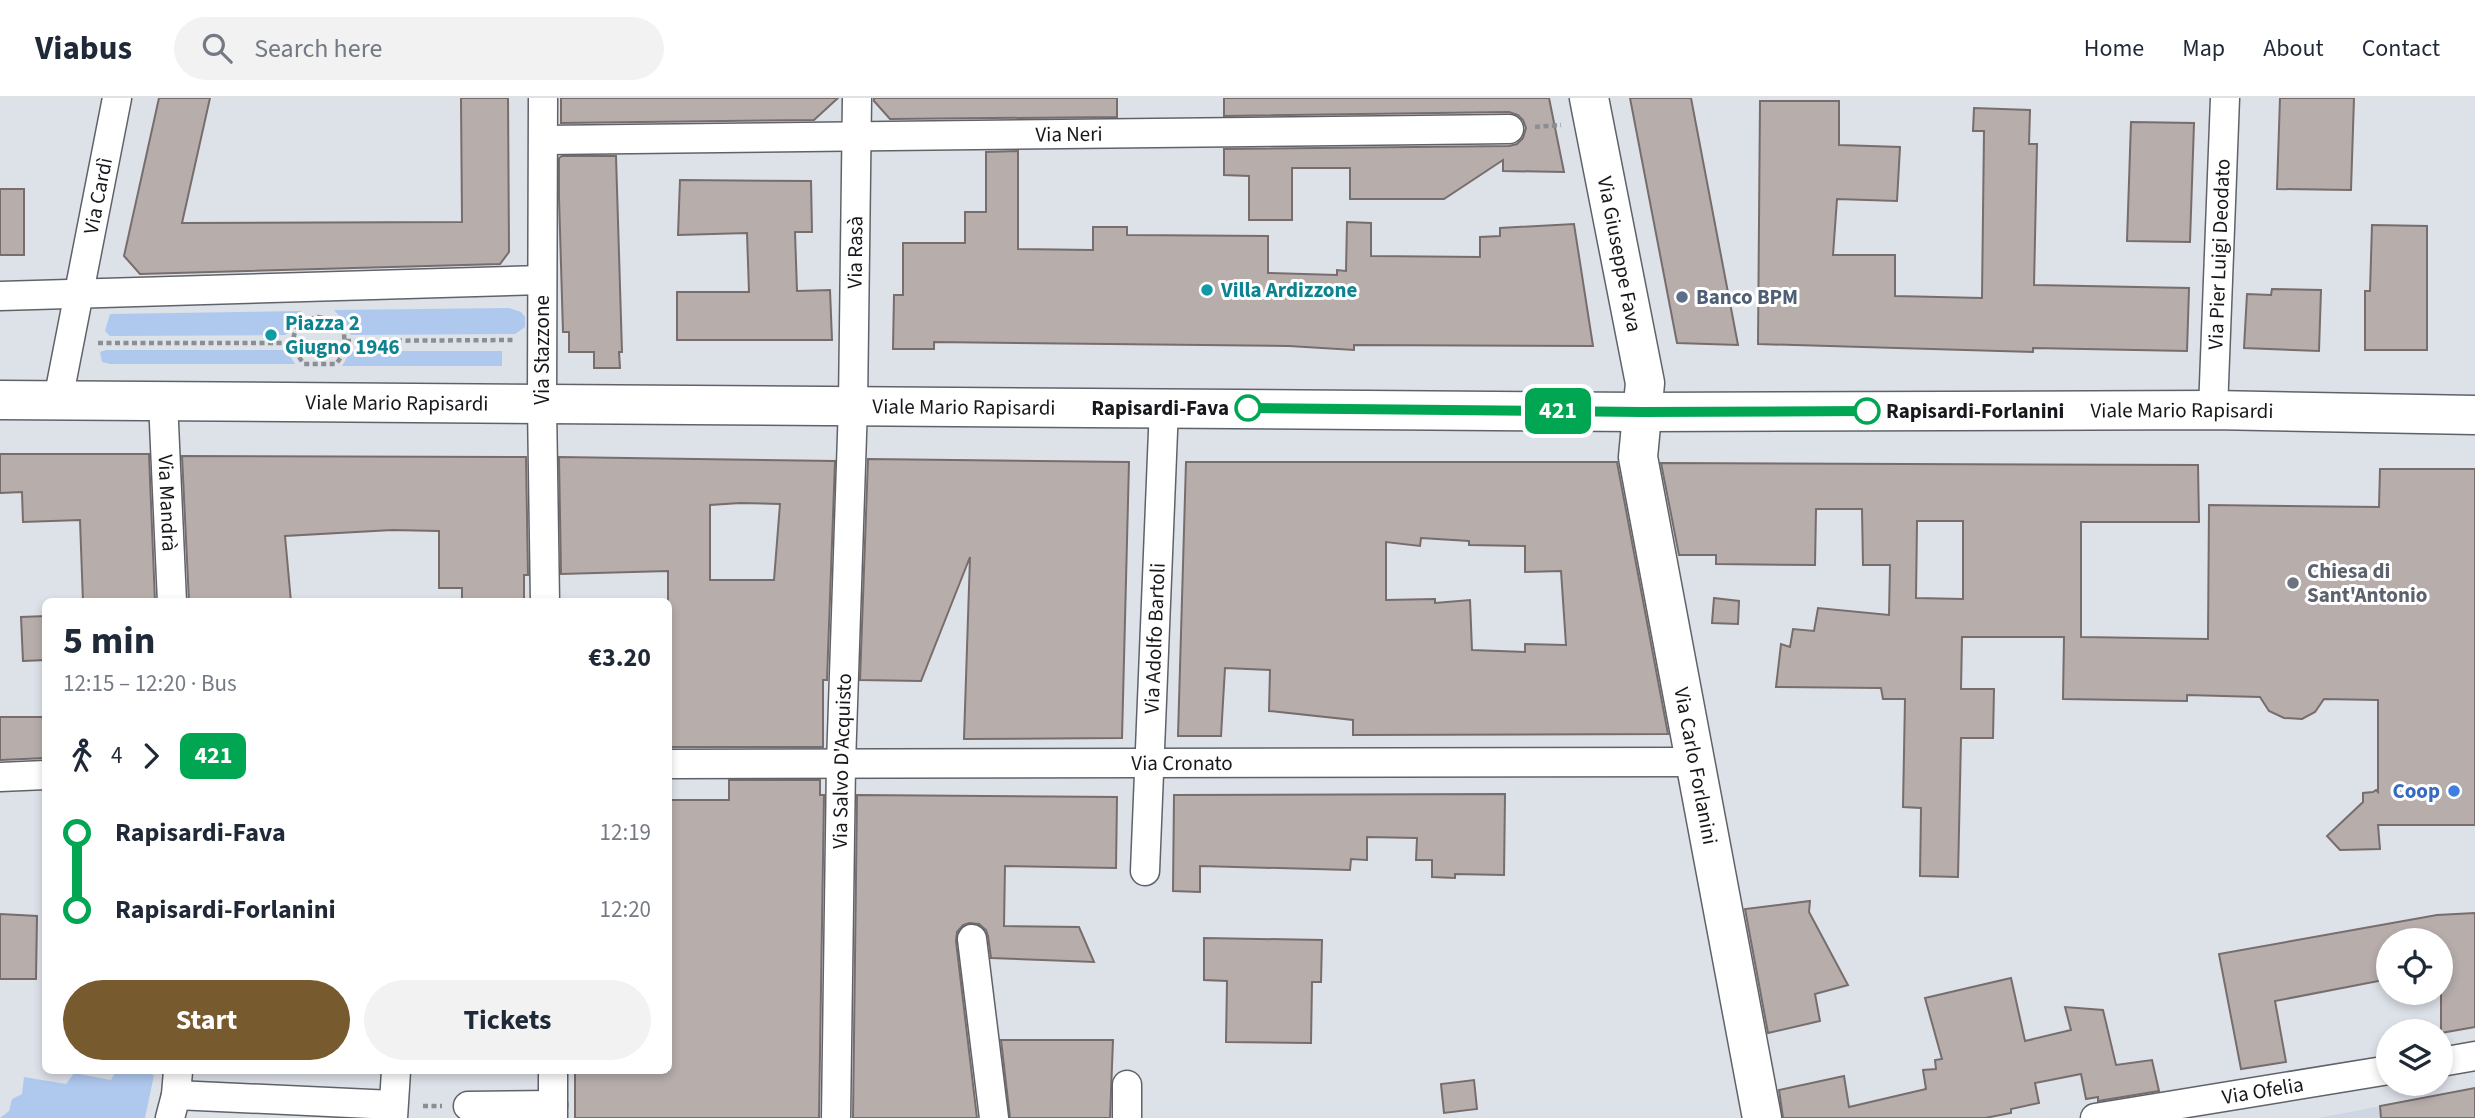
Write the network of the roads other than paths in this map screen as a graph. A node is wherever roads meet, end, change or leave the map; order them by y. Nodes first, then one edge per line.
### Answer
1 (117, 98) edge
2 (543, 98) edge
3 (857, 98) edge
4 (2225, 98) edge
5 (1592, 110) edge
6 (1509, 129) road end
7 (856, 138) junction
8 (544, 140) junction
9 (542, 280) junction
10 (80, 295) junction
11 (0, 296) edge
12 (0, 400) edge
13 (58, 400) junction
14 (163, 401) junction
15 (542, 405) junction
16 (853, 405) junction
17 (1164, 407) junction
18 (2213, 411) junction
19 (1642, 412) junction
20 (2475, 415) edge
21 (173, 598) edge
22 (545, 598) edge
23 (1149, 762) junction
24 (1695, 762) junction
25 (672, 764) edge
26 (841, 764) junction
27 (42, 775) edge
28 (0, 777) edge
29 (1145, 872) dead end
30 (972, 939) dead end
31 (2475, 1056) edge
32 (2453, 1060) edge
33 (2376, 1073) edge
34 (396, 1074) edge
35 (552, 1074) edge
36 (1126, 1085) dead end
37 (175, 1095) edge
38 (2259, 1104) edge
39 (468, 1106) road end
40 (393, 1112) edge
41 (553, 1112) edge
42 (836, 1118) edge
43 (994, 1118) edge
44 (1127, 1118) edge
45 (1762, 1118) edge
46 (2095, 1118) edge

1 - 10 street, Via Cardì
2 - 8 street, Via Stazzone
3 - 7 street, Via Rasà
4 - 18 street, Via Pier Luigi Deodato
5 - 19 main road, Via Giuseppe Fava
6 - 7 street, Via Neri
7 - 8 street, Via Neri
7 - 16 street, Via Rasà
8 - 9 street, Via Stazzone
9 - 10 street
9 - 15 street, Via Stazzone
10 - 11 street
10 - 13 street, Via Cardì
12 - 13 main road, Viale Mario Rapisardi
13 - 14 main road, Viale Mario Rapisardi
14 - 15 main road, Viale Mario Rapisardi
14 - 21 street, Via Mandrà
15 - 16 main road, Viale Mario Rapisardi
15 - 22 street, Via Stazzone
16 - 17 main road, Viale Mario Rapisardi
16 - 26 street, Via Salvo D'Acquisto
17 - 19 main road, Viale Mario Rapisardi
17 - 23 street, Via Adolfo Bartoli
18 - 19 main road, Viale Mario Rapisardi
18 - 20 main road, Viale Mario Rapisardi
19 - 24 main road, Via Carlo Forlanini
23 - 24 street, Via Cronato
23 - 26 street, Via Cronato
23 - 29 street, Via Adolfo Bartoli
24 - 45 main road, Via Carlo Forlanini
25 - 26 street, Via Cronato
26 - 42 street, Via Salvo D'Acquisto
27 - 28 street
30 - 43 street
31 - 32 street
33 - 38 street, Via Ofelia
34 - 40 street
35 - 41 street
36 - 44 street
37 - 40 street
38 - 46 street, Via Ofelia
39 - 41 street

